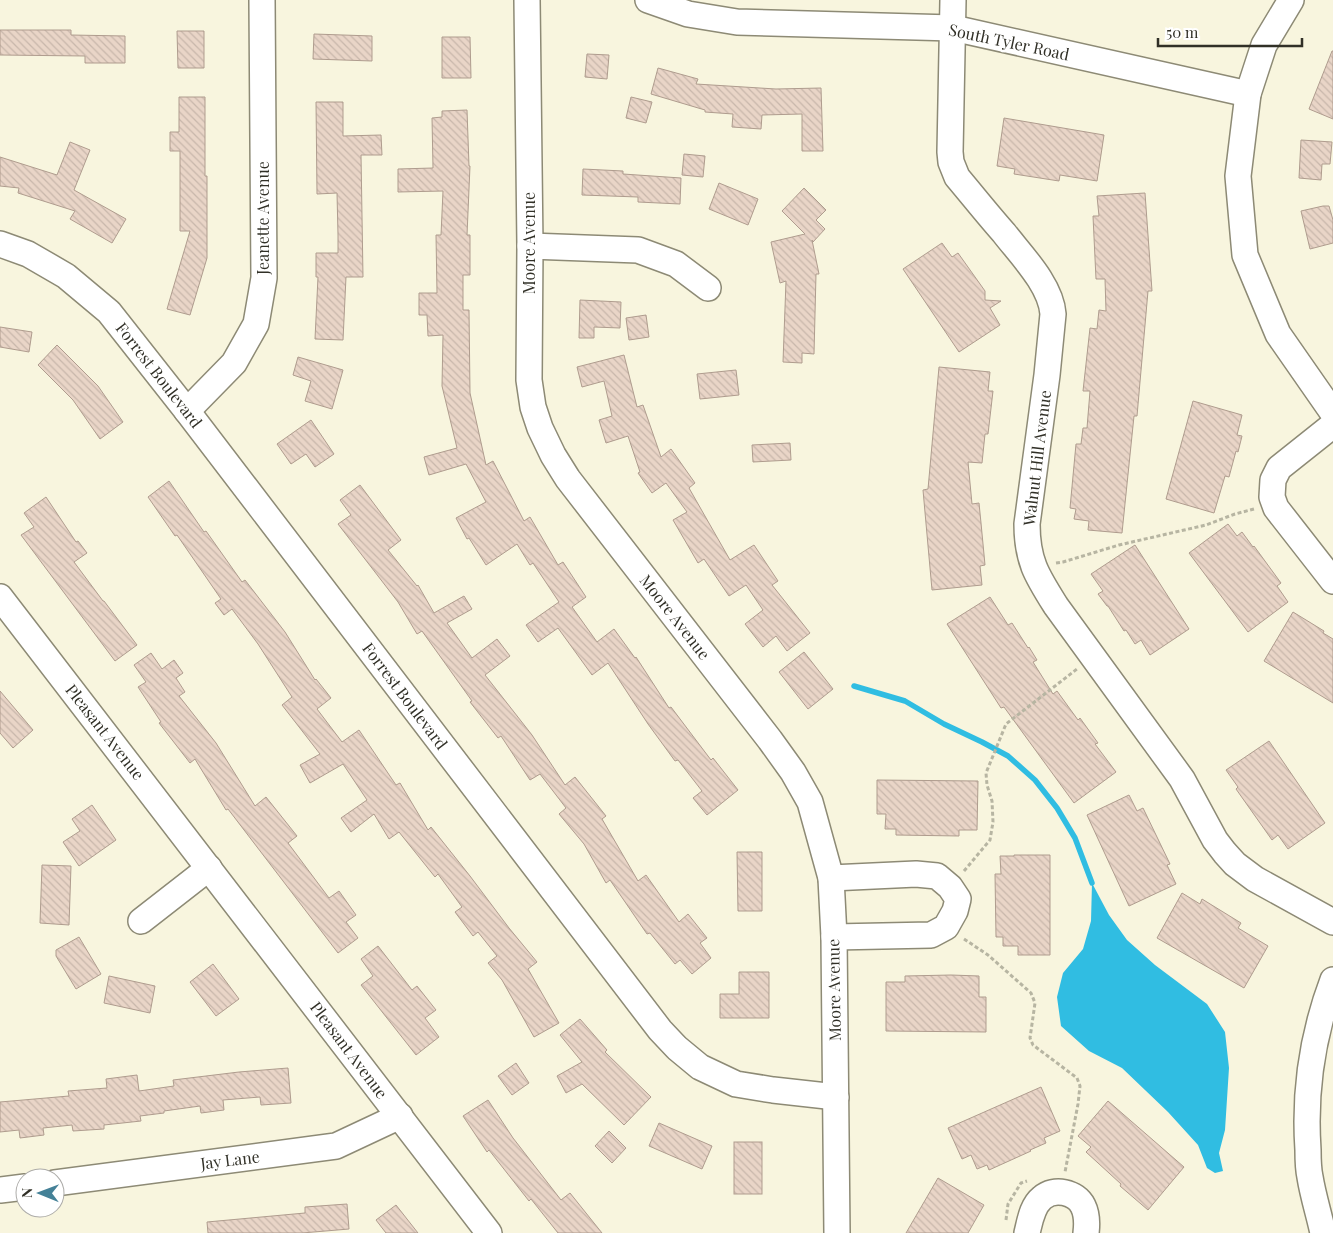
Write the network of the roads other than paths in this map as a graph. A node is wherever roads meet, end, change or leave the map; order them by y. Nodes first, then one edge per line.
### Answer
1 (262, 0) edge
2 (527, 0) edge
3 (648, 0) edge
4 (953, 0) edge
5 (1291, 0) edge
6 (953, 28) junction
7 (1248, 94) junction
8 (0, 244) edge
9 (530, 246) junction
10 (708, 288) dead end
11 (188, 411) junction
12 (1333, 413) edge
13 (1333, 425) edge
14 (1333, 580) edge
15 (0, 597) edge
16 (209, 868) junction
17 (831, 878) junction
18 (141, 921) dead end
19 (1333, 922) edge
20 (834, 938) junction
21 (1333, 980) edge
22 (836, 1097) junction
23 (400, 1116) junction
24 (65, 1182) edge
25 (15, 1188) edge
26 (0, 1190) edge
27 (489, 1233) edge
28 (837, 1233) edge
29 (1027, 1233) edge
30 (1086, 1233) edge
31 (1323, 1233) edge

1 - 11 street, Jeanette Avenue
2 - 9 street, Moore Avenue
3 - 6 street, South Tyler Road
4 - 6 street, Walnut Hill Avenue
5 - 7 street
6 - 7 street, South Tyler Road
6 - 19 street, Walnut Hill Avenue
7 - 12 street
8 - 11 street, Forrest Boulevard
9 - 10 street
9 - 17 street, Moore Avenue
11 - 22 street, Forrest Boulevard
13 - 14 street
15 - 16 street, Pleasant Avenue
16 - 18 street
16 - 23 street, Pleasant Avenue
17 - 20 street, Moore Avenue
17 - 20 street
20 - 22 street, Moore Avenue
21 - 31 street
22 - 28 street, Moore Avenue
23 - 24 street, Jay Lane
23 - 27 street, Pleasant Avenue
25 - 26 street
29 - 30 street

